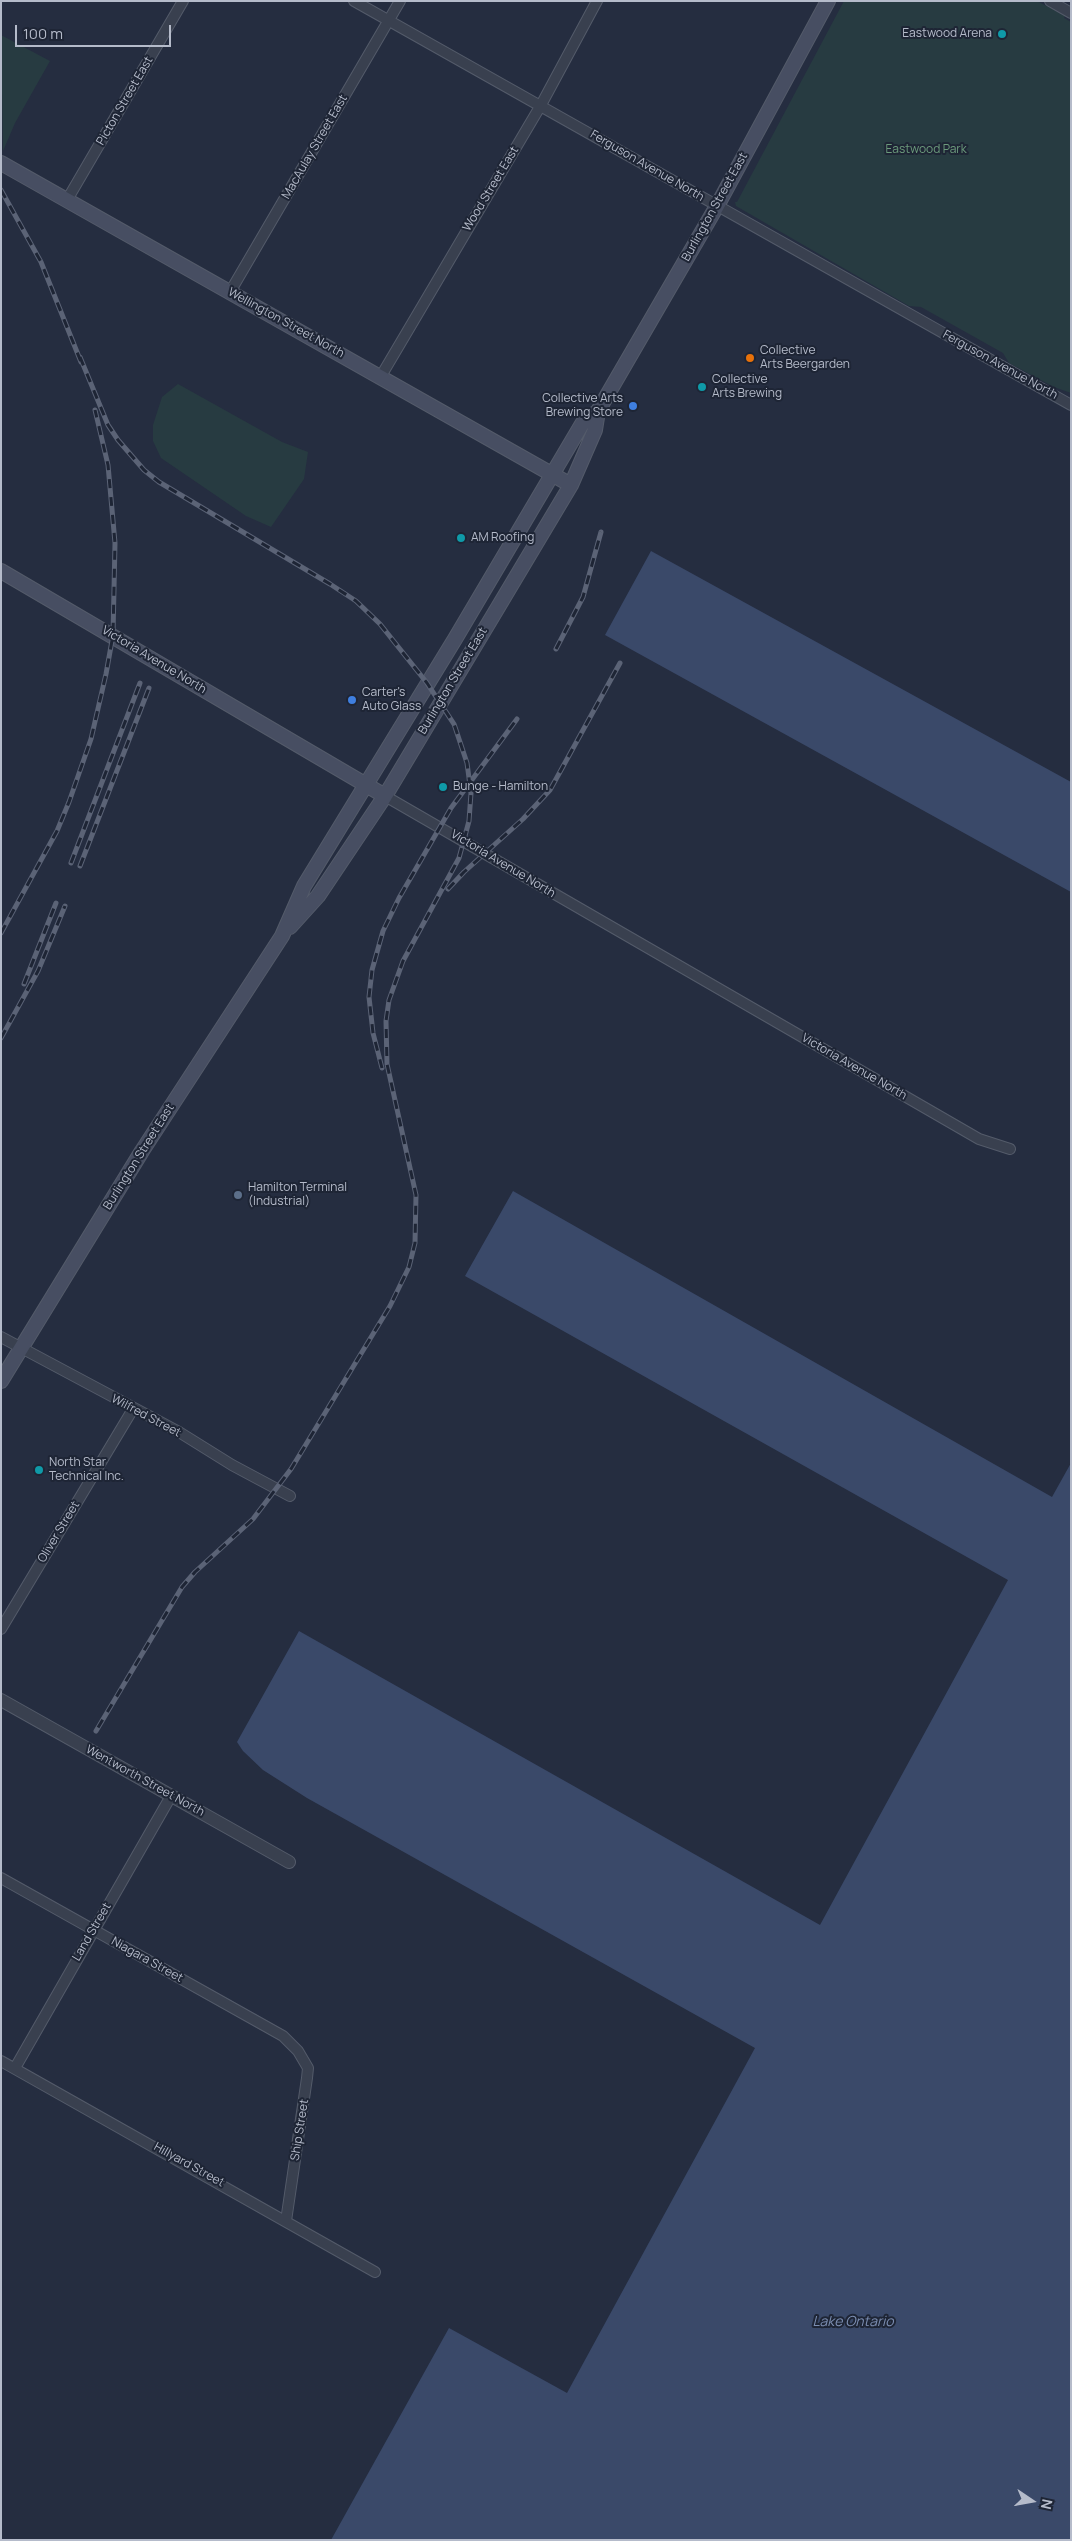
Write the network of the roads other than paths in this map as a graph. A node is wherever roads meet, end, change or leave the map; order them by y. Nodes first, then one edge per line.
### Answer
1 (183, 1) edge
2 (354, 1) edge
3 (400, 1) edge
4 (597, 1) edge
5 (828, 1) edge
6 (1050, 1) edge
7 (1071, 13) edge
8 (389, 20) junction
9 (540, 105) junction
10 (1, 163) edge
11 (67, 200) junction
12 (716, 206) junction
13 (230, 292) junction
14 (381, 376) junction
15 (1071, 405) edge
16 (598, 411) junction
17 (552, 476) junction
18 (571, 485) junction
19 (1, 570) edge
20 (366, 785) junction
21 (385, 796) junction
22 (282, 936) junction
23 (1010, 1149) dead end
24 (1, 1337) edge
25 (21, 1348) junction
26 (1, 1381) edge
27 (133, 1409) junction
28 (290, 1496) dead end
29 (1, 1629) edge
30 (1, 1700) edge
31 (171, 1796) junction
32 (289, 1862) dead end
33 (1, 1878) edge
34 (93, 1930) junction
35 (291, 2044) joint
36 (1, 2060) edge
37 (15, 2068) junction
38 (286, 2220) junction
39 (375, 2272) dead end

1 - 11 street, Picton Street East
2 - 8 street, Ferguson Avenue North
3 - 8 street, MacAulay Street East
4 - 9 street, Wood Street East
5 - 12 main road, Burlington Street East
6 - 7 street
8 - 9 street, Ferguson Avenue North
8 - 13 street, MacAulay Street East
9 - 12 street, Ferguson Avenue North
9 - 14 street, Wood Street East
10 - 11 main road, Wellington Street North
11 - 13 main road, Wellington Street North
12 - 15 street, Ferguson Avenue North
12 - 16 main road, Burlington Street East
13 - 14 main road, Wellington Street North
14 - 17 main road, Wellington Street North
16 - 17 main road, Burlington Street East
16 - 18 main road, Burlington Street East
17 - 18 main road, Wellington Street North
17 - 20 main road, Burlington Street East
18 - 21 main road, Burlington Street East
19 - 20 main road, Victoria Avenue North
20 - 21 main road, Victoria Avenue North
20 - 22 main road, Burlington Street East
21 - 22 main road, Burlington Street East
21 - 23 street, Victoria Avenue North
22 - 25 main road, Burlington Street East
24 - 25 street, Wilfred Street
25 - 26 main road, Burlington Street East
25 - 27 street, Wilfred Street
27 - 28 street, Wilfred Street
27 - 29 street, Oliver Street
30 - 31 street, Wentworth Street North
31 - 32 street, Wentworth Street North
31 - 34 street, Land Street
33 - 34 street, Niagara Street
34 - 35 street, Niagara Street
34 - 37 street, Land Street
35 - 38 street, Ship Street
36 - 37 street, Hillyard Street
37 - 38 street, Hillyard Street
38 - 39 street, Hillyard Street

